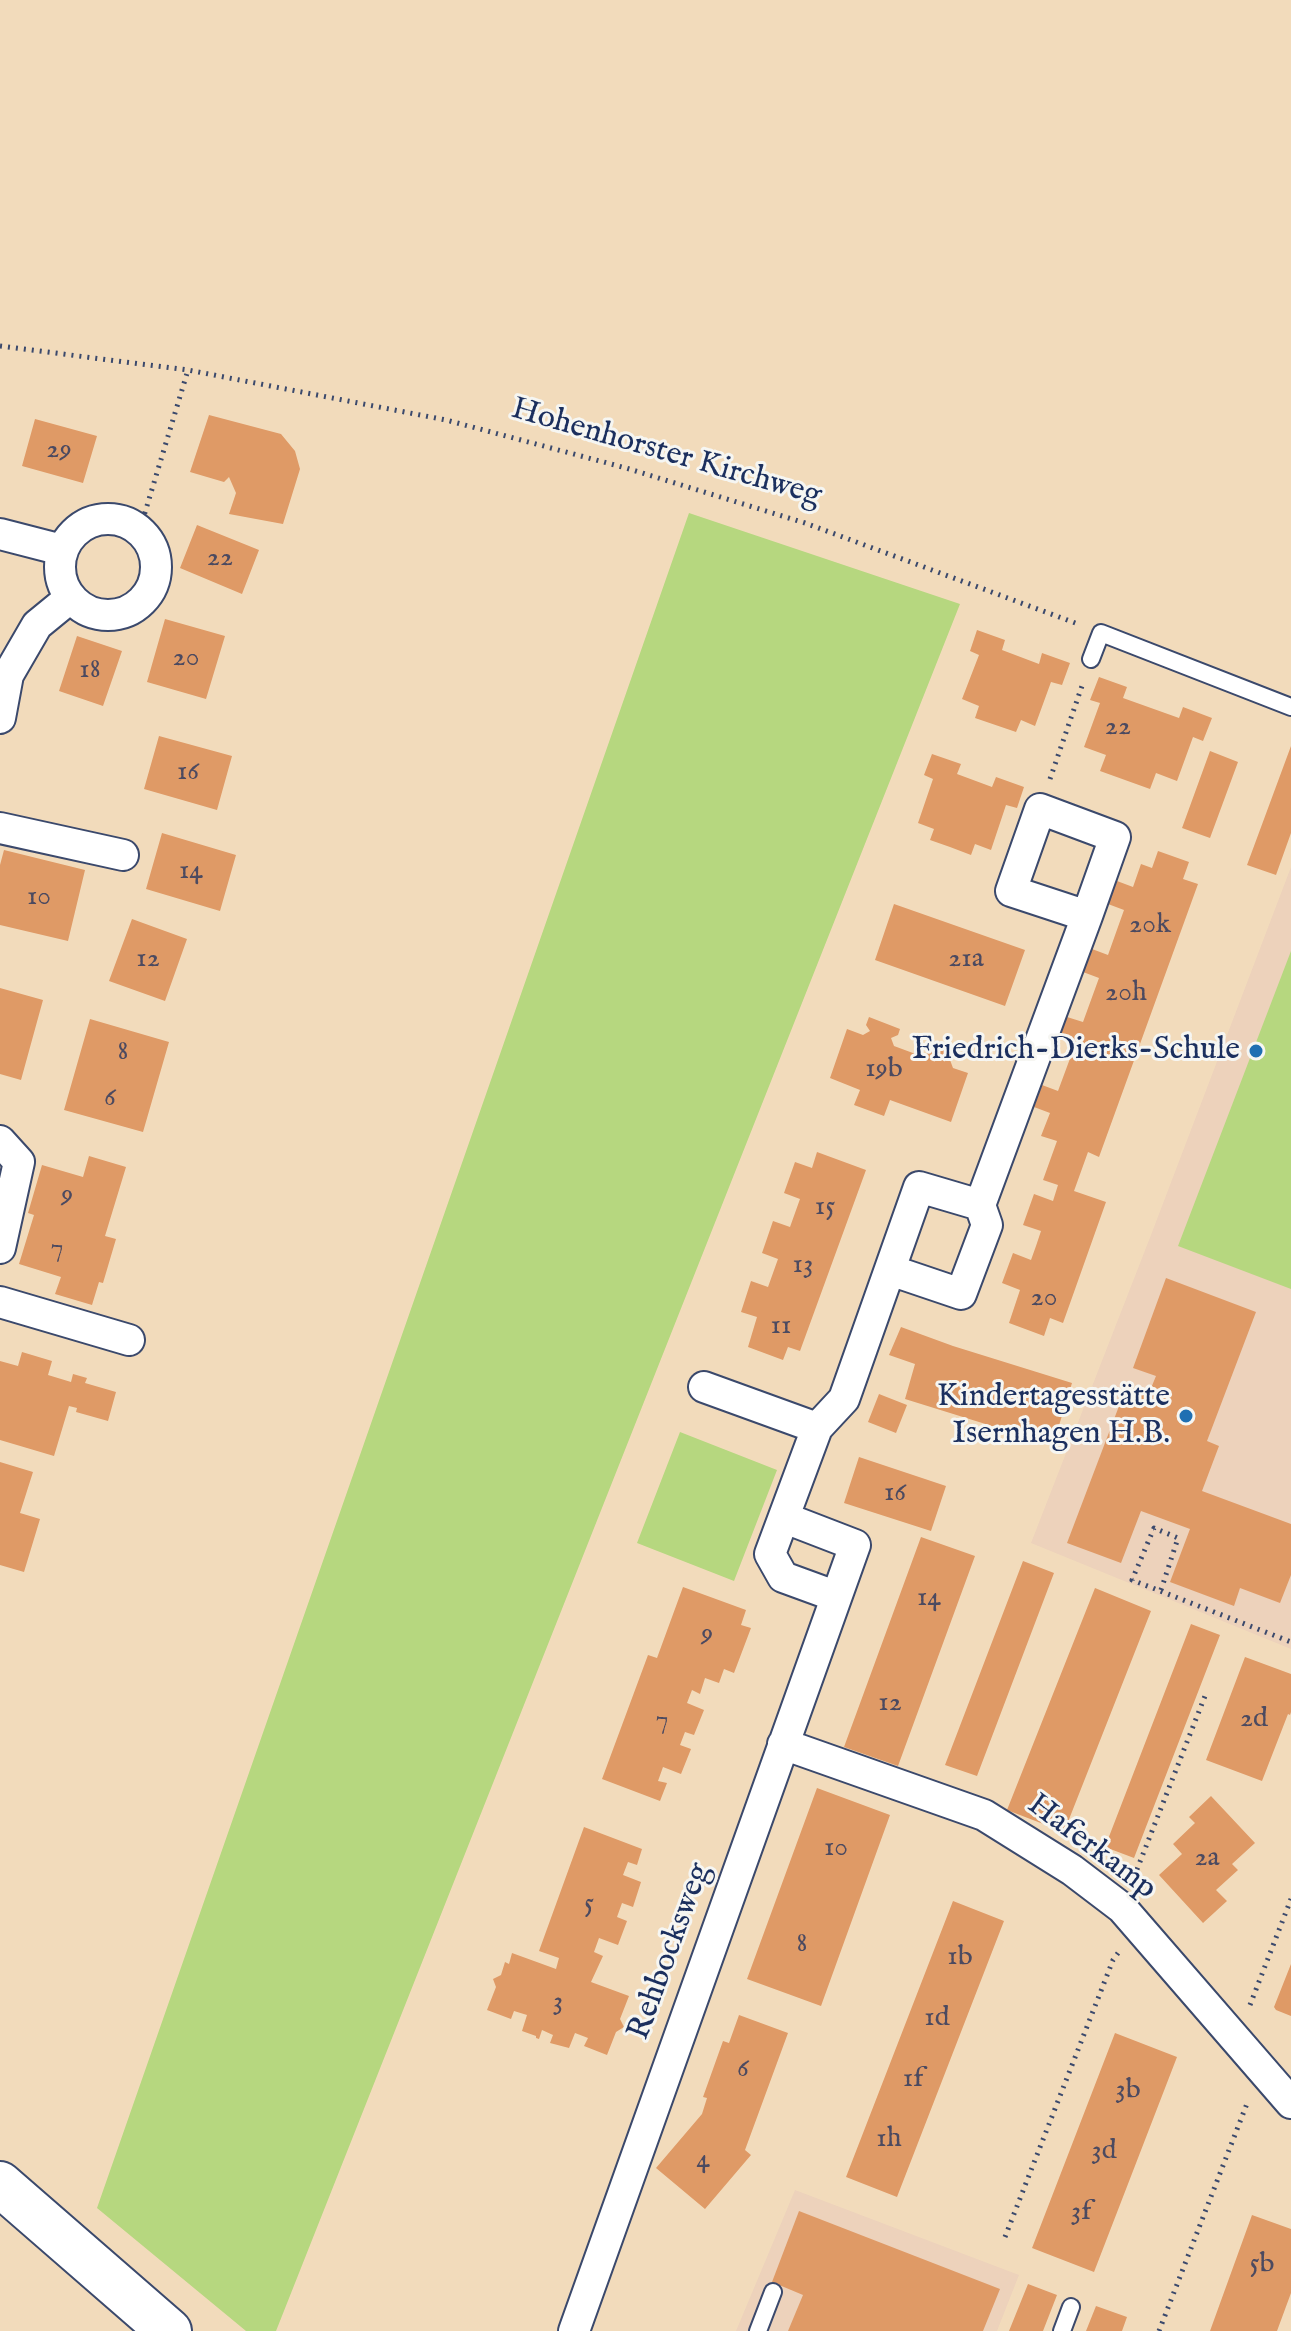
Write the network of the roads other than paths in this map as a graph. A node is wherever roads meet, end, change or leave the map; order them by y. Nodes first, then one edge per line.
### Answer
1 (0, 534) edge
2 (62, 550) junction
3 (70, 598) junction
4 (1091, 659) road end
5 (1291, 707) edge
6 (0, 718) edge
7 (0, 828) edge
8 (123, 855) dead end
9 (1087, 916) junction
10 (0, 1141) edge
11 (980, 1205) junction
12 (0, 1248) edge
13 (890, 1270) junction
14 (0, 1302) edge
15 (129, 1340) dead end
16 (704, 1387) dead end
17 (817, 1428) junction
18 (785, 1518) junction
19 (835, 1596) junction
20 (783, 1744) junction
21 (1291, 2103) edge
22 (0, 2184) edge
23 (773, 2292) dead end
24 (1071, 2307) dead end
25 (169, 2331) edge
26 (574, 2331) edge
27 (758, 2331) edge
28 (1062, 2331) edge

1 - 2 street
2 - 3 street
2 - 3 street
3 - 6 street
4 - 5 lane
7 - 8 street
9 - 9 street
9 - 11 street
10 - 12 street
11 - 13 street
11 - 13 street
13 - 17 street
14 - 15 street
16 - 17 street
17 - 18 street
18 - 19 street
18 - 19 street, Rehbocksweg
19 - 20 street, Rehbocksweg
20 - 21 street, Haferkamp
20 - 26 street, Rehbocksweg
22 - 25 main road
23 - 27 lane
24 - 28 lane

